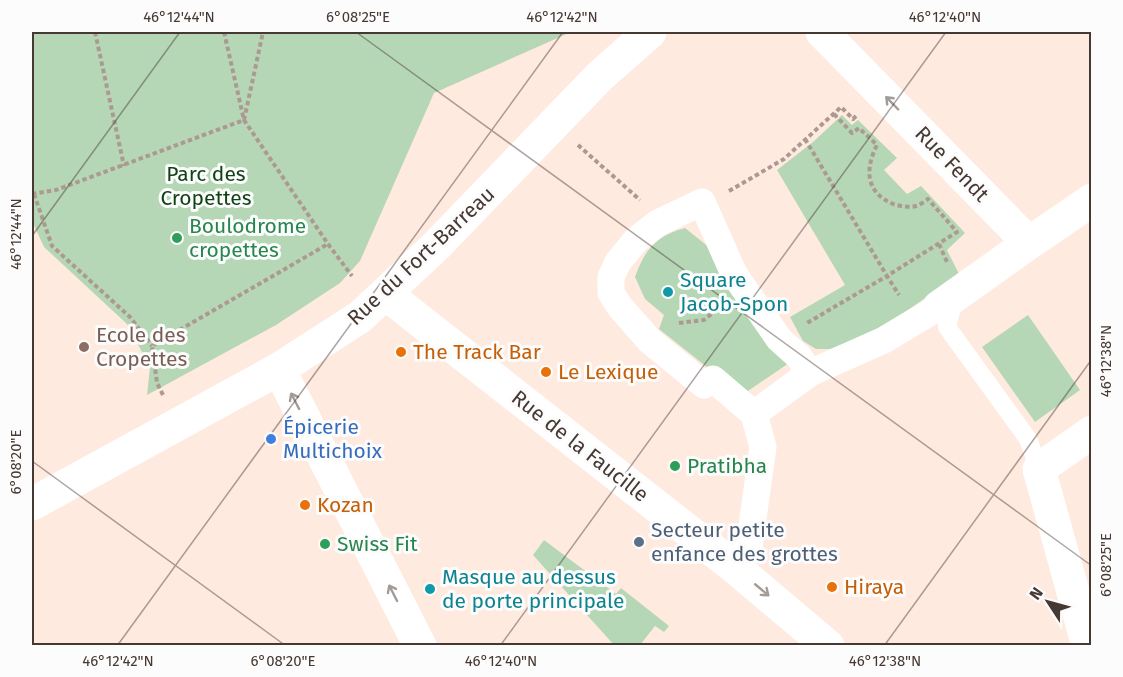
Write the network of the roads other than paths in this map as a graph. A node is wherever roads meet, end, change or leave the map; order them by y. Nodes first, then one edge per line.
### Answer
1 (650, 32) edge
2 (822, 32) edge
3 (1092, 200) edge
4 (1029, 243) junction
5 (947, 288) junction
6 (386, 294) junction
7 (279, 369) junction
8 (810, 373) junction
9 (754, 414) junction
10 (1092, 432) edge
11 (1040, 469) junction
12 (32, 504) edge
13 (733, 566) junction
14 (1088, 636) edge
15 (420, 645) edge
16 (828, 645) edge

1 - 6 street, Rue du Fort-Barreau
4 -> 2 street, Rue Fendt
3 - 4 street
4 - 5 street
5 - 8 street
5 - 11 lane
6 - 7 street, Rue du Fort-Barreau
6 - 13 street, Rue de la Faucille
7 - 12 street, Rue du Fort-Barreau
15 -> 7 street
8 - 9 street
8 - 9 street
9 - 13 street
10 - 11 street
11 - 14 street
13 -> 16 street, Rue de la Faucille

